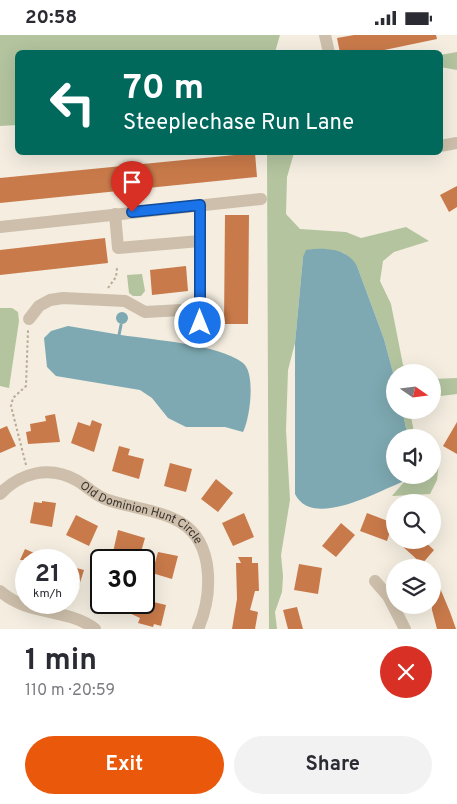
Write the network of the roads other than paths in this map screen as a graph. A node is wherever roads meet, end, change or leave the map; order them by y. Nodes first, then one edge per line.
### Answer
1 (324, 35) edge
2 (328, 50) edge
3 (457, 143) edge
4 (443, 145) edge
5 (261, 199) dead end
6 (200, 205) junction
7 (115, 214) junction
8 (0, 227) edge
9 (200, 241) junction
10 (200, 309) junction
11 (29, 319) road end
12 (200, 323) dead end
13 (0, 494) edge
14 (375, 581) dead end
15 (0, 591) edge
16 (95, 629) edge
17 (198, 629) edge
18 (405, 629) edge

1 - 2 street
3 - 4 street
5 - 6 street
6 - 7 street
6 - 9 street
7 - 8 street
7 - 9 street
9 - 10 street
10 - 11 street
10 - 12 street
13 - 17 street, Old Dominion Hunt Circle
14 - 18 street
15 - 16 street

